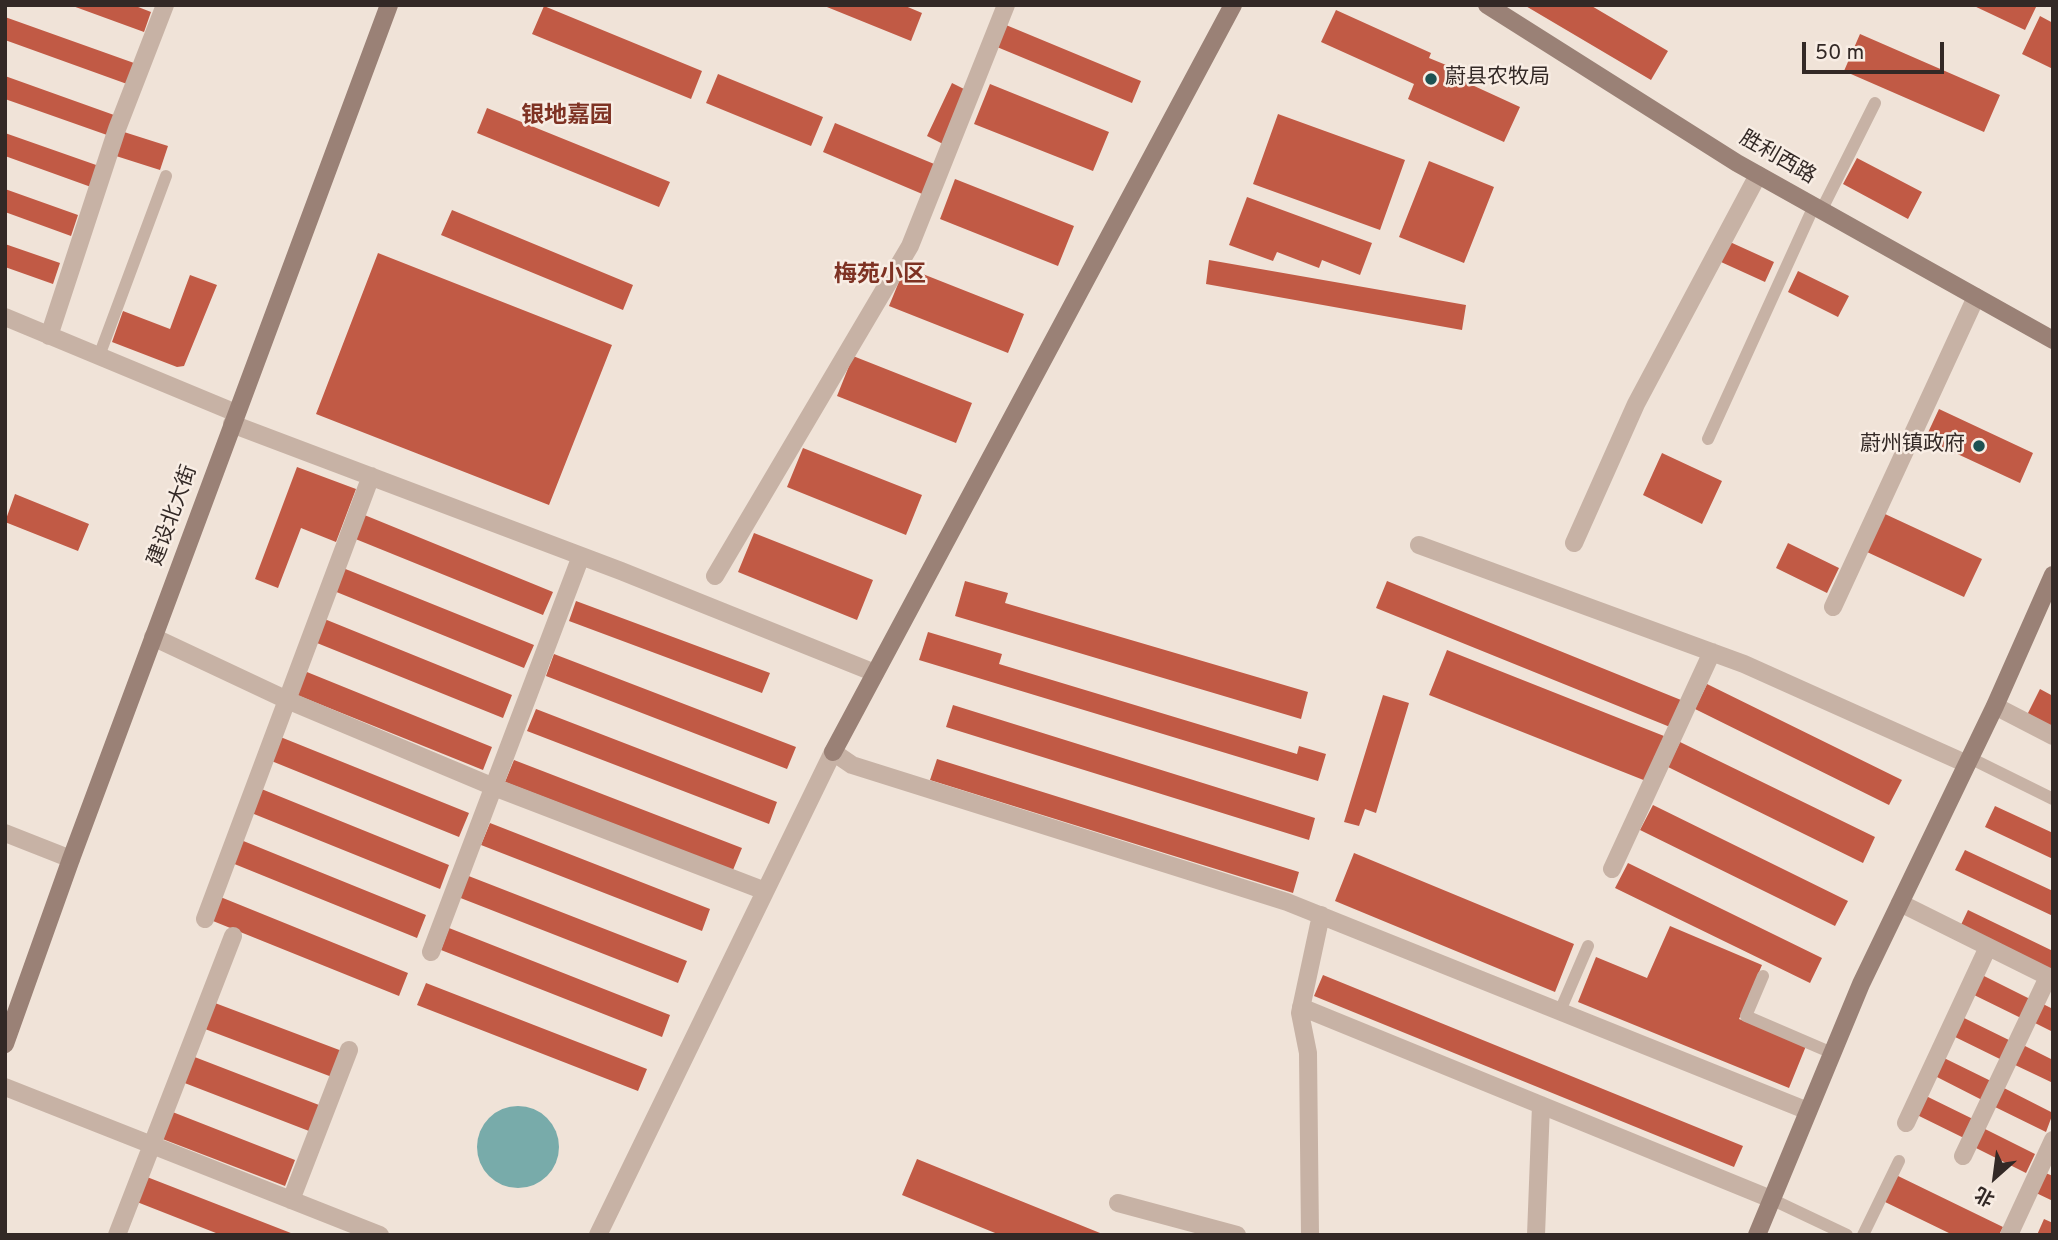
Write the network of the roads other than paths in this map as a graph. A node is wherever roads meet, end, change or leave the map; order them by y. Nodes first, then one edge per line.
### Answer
1 (165, 5) edge
2 (389, 5) edge
3 (1006, 5) edge
4 (1233, 5) edge
5 (1487, 5) edge
6 (1875, 103) dead end
7 (1758, 175) junction
8 (166, 176) dead end
9 (1818, 209) junction
10 (1976, 297) junction
11 (5, 317) edge
12 (49, 336) junction
13 (2053, 340) edge
14 (99, 356) junction
15 (234, 418) junction
16 (1709, 439) dead end
17 (371, 476) junction
18 (1574, 543) dead end
19 (1419, 545) dead end
20 (582, 556) junction
21 (2053, 575) edge
22 (715, 576) dead end
23 (1833, 607) dead end
24 (153, 637) junction
25 (1712, 652) junction
26 (875, 673) junction
27 (287, 700) junction
28 (1995, 706) junction
29 (2053, 736) edge
30 (833, 752) junction
31 (1968, 761) junction
32 (494, 787) junction
33 (2053, 799) edge
34 (5, 834) edge
35 (71, 859) junction
36 (1612, 869) dead end
37 (765, 891) junction
38 (1900, 903) junction
39 (1321, 915) junction
40 (205, 919) dead end
41 (233, 936) dead end
42 (1588, 946) dead end
43 (1988, 947) junction
44 (431, 952) dead end
45 (1763, 976) dead end
46 (2051, 978) edge
47 (1301, 1007) junction
48 (1560, 1011) junction
49 (5, 1044) edge
50 (349, 1049) dead end
51 (1832, 1054) junction
52 (5, 1087) edge
53 (1541, 1105) junction
54 (1808, 1111) junction
55 (1906, 1123) dead end
56 (2053, 1140) edge
57 (152, 1145) junction
58 (1964, 1156) dead end
59 (1899, 1161) dead end
60 (1771, 1199) junction
61 (291, 1200) junction
62 (1118, 1203) dead end
63 (338, 1227) edge
64 (117, 1235) edge
65 (380, 1235) edge
66 (598, 1235) edge
67 (1237, 1235) edge
68 (1310, 1235) edge
69 (1536, 1235) edge
70 (1756, 1235) edge
71 (1847, 1235) edge
72 (1863, 1235) edge
73 (2009, 1235) edge

1 - 12 street
2 - 15 main road, 建设北大街
3 - 22 street
4 - 26 main road
5 - 7 main road, 胜利西路
6 - 9 lane
7 - 9 main road, 胜利西路
7 - 18 street
8 - 14 lane
9 - 10 main road, 胜利西路
9 - 16 lane
10 - 13 main road, 胜利西路
10 - 23 street
11 - 12 street
12 - 14 street
14 - 15 street
15 - 17 street
15 - 24 main road, 建设北大街
17 - 20 street
17 - 27 street
19 - 25 street
20 - 26 street
20 - 32 street
21 - 28 main road
24 - 27 street
24 - 35 main road, 建设北大街
25 - 31 street
25 - 36 street
26 - 30 main road
27 - 32 street
27 - 40 street
28 - 29 street
28 - 31 main road
30 - 37 street
30 - 39 street
31 - 33 lane
31 - 38 main road
32 - 37 street
32 - 44 street
34 - 35 street
35 - 49 main road, 建设北大街
37 - 66 street
38 - 43 street
38 - 51 main road
39 - 47 street
39 - 48 street
41 - 57 street
42 - 48 lane
43 - 46 street
43 - 55 street
45 - 51 lane
46 - 58 street
47 - 53 street
47 - 68 street
48 - 54 street
50 - 61 street
51 - 54 main road
52 - 57 street
53 - 60 street
53 - 69 street
54 - 60 main road
56 - 73 street
57 - 61 street
57 - 64 street
59 - 72 lane
60 - 70 main road
60 - 71 lane
61 - 63 street
62 - 67 street
63 - 65 street

